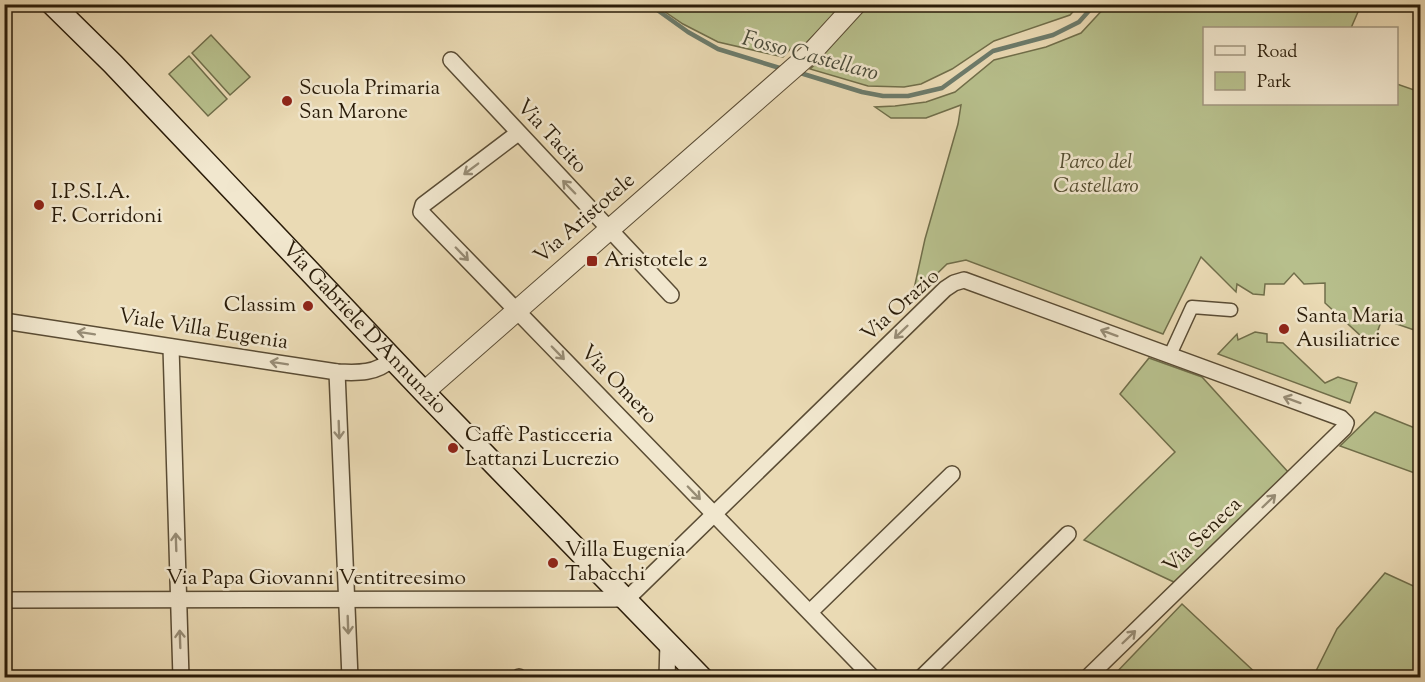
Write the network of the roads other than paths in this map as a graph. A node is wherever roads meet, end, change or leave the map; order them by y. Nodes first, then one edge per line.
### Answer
1 (52, 4) edge
2 (856, 4) edge
3 (451, 60) dead end
4 (518, 134) junction
5 (610, 230) junction
6 (671, 295) dead end
7 (1231, 310) dead end
8 (517, 311) junction
9 (4, 321) edge
10 (171, 347) junction
11 (1170, 355) junction
12 (393, 359) junction
13 (337, 372) junction
14 (424, 392) junction
15 (1346, 423) joint
16 (952, 474) dead end
17 (714, 514) junction
18 (1068, 534) dead end
19 (627, 599) junction
20 (4, 600) edge
21 (178, 600) junction
22 (347, 600) junction
23 (810, 612) junction
24 (671, 661) edge
25 (181, 678) edge
26 (350, 678) edge
27 (702, 678) edge
28 (873, 678) edge
29 (921, 678) edge
30 (1087, 678) edge

1 - 12 main road, Via Gabriele D'Annunzio
2 - 5 street, Via Aristotele
3 - 4 street, Via Tacito
5 -> 4 street, Via Tacito
4 -> 8 street, Via Omero
5 - 6 street, Via Tacito
5 - 8 street, Via Aristotele
7 - 11 street
8 - 14 street, Via Aristotele
8 -> 17 street, Via Omero
10 -> 9 street, Viale Villa Eugenia
13 -> 10 street, Viale Villa Eugenia
21 -> 10 street
15 -> 11 street, Via Orazio
11 -> 17 street, Via Orazio
12 - 13 street, Viale Villa Eugenia
12 - 14 main road, Via Gabriele D'Annunzio
13 -> 22 street
14 - 19 main road, Via Gabriele D'Annunzio
30 -> 15 street, Via Seneca
16 - 23 street
17 - 19 street, Via Orazio
17 - 23 street, Via Omero
18 - 29 street
19 - 22 street, Via Papa Giovanni Ventitreesimo
19 - 24 main road, Via Gabriele D'Annunzio
20 - 21 street, Via Papa Giovanni Ventitreesimo
21 - 22 street, Via Papa Giovanni Ventitreesimo
25 -> 21 street
22 -> 26 street
23 - 28 street, Via Omero
24 - 27 main road, Via Gabriele D'Annunzio

